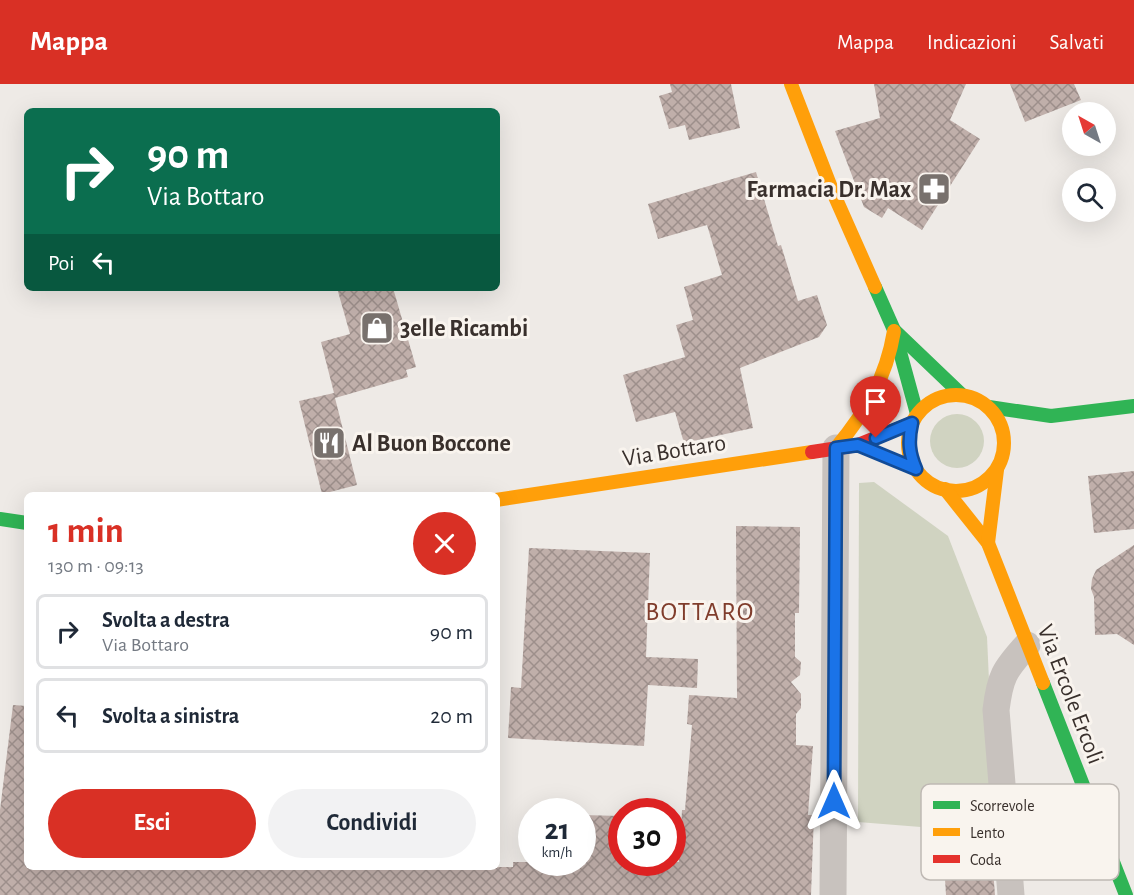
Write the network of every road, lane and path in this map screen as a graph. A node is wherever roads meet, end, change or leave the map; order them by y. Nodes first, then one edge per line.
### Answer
1 (792, 84) edge
2 (894, 330) junction
3 (962, 394) junction
4 (1134, 406) edge
5 (989, 407) junction
6 (1051, 416) junction
7 (915, 419) junction
8 (1032, 429) dead end
9 (847, 446) junction
10 (878, 453) dead end
11 (897, 461) dead end
12 (916, 469) junction
13 (997, 470) junction
14 (945, 489) junction
15 (500, 499) edge
16 (0, 519) edge
17 (24, 523) edge
18 (988, 543) junction
19 (1027, 645) junction
20 (1002, 784) edge
21 (1082, 784) edge
22 (1119, 877) edge
23 (1010, 880) edge
24 (833, 895) edge
25 (1011, 895) edge
26 (1126, 895) edge

1 - 2 street
2 - 3 street
2 - 7 street
2 - 9 street
3 - 5 street
3 - 7 street
4 - 6 street
5 - 6 street
5 - 13 street
6 - 8 street
7 - 9 street, Via Bottaro
7 - 12 street
9 - 10 street
9 - 15 street, Via Bottaro
9 - 24 street
11 - 12 street
12 - 14 street
13 - 14 street
13 - 18 street, Via Ercole Ercoli
14 - 18 street, Via Ercole Ercoli
16 - 17 street
18 - 19 street, Via Ercole Ercoli
19 - 20 street
19 - 21 street, Via Ercole Ercoli
22 - 26 street, Via Ercole Ercoli
23 - 25 street

